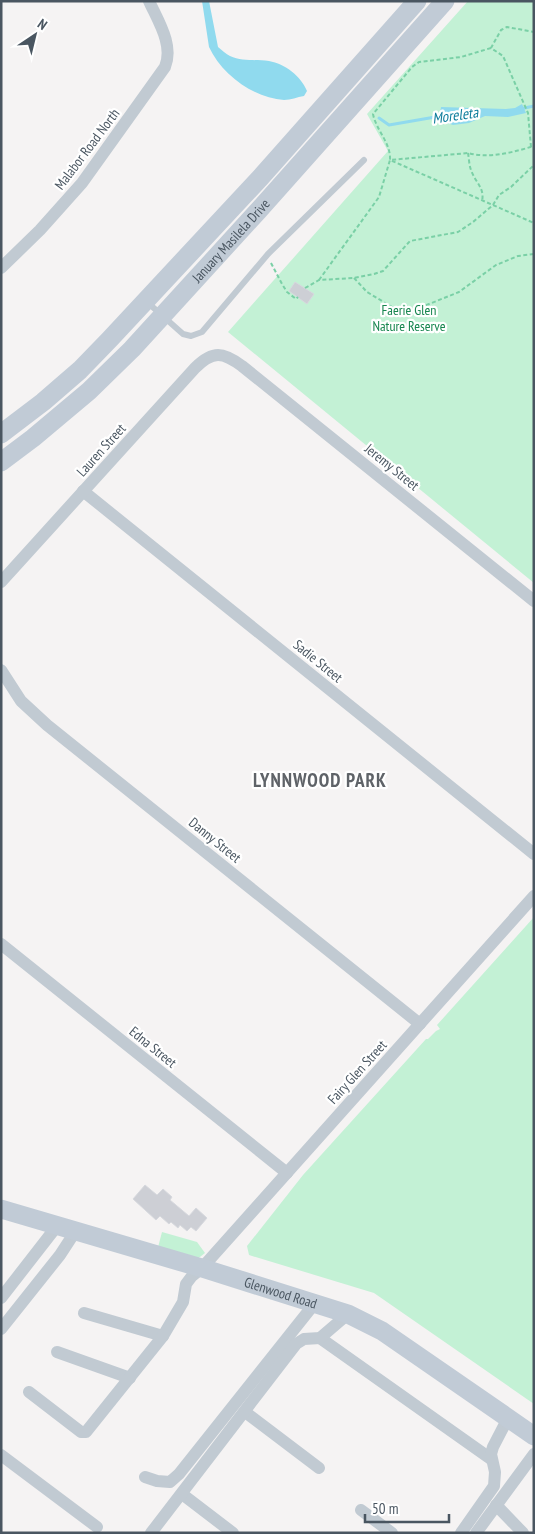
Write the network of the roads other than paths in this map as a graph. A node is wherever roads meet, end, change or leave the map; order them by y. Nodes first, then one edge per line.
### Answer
1 (149, 1) edge
2 (417, 1) edge
3 (444, 1) edge
4 (364, 160) dead end
5 (1, 268) edge
6 (146, 302) junction
7 (163, 316) junction
8 (231, 358) joint
9 (1, 434) edge
10 (1, 462) edge
11 (83, 492) junction
12 (1, 582) edge
13 (534, 601) edge
14 (1, 670) edge
15 (534, 854) edge
16 (534, 896) edge
17 (1, 944) edge
18 (420, 1024) junction
19 (287, 1173) junction
20 (1, 1208) edge
21 (57, 1226) junction
22 (75, 1232) junction
23 (202, 1268) junction
24 (1, 1298) edge
25 (315, 1303) junction
26 (84, 1313) dead end
27 (348, 1314) junction
28 (1, 1329) edge
29 (163, 1336) junction
30 (320, 1338) junction
31 (57, 1352) dead end
32 (130, 1378) junction
33 (28, 1392) dead end
34 (245, 1412) junction
35 (508, 1418) junction
36 (534, 1436) edge
37 (534, 1454) edge
38 (1, 1455) edge
39 (491, 1459) junction
40 (319, 1468) dead end
41 (145, 1477) dead end
42 (182, 1494) junction
43 (496, 1505) junction
44 (361, 1510) dead end
45 (97, 1527) dead end
46 (151, 1533) edge
47 (233, 1533) edge
48 (392, 1533) edge
49 (461, 1533) edge
50 (476, 1533) edge
51 (523, 1533) edge

1 - 5 street, Malabor Road North
2 - 6 main road, January Masilela Drive
3 - 7 main road, January Masilela Drive
4 - 7 lane
6 - 7 lane
6 - 9 main road, January Masilela Drive
7 - 10 main road, January Masilela Drive
8 - 11 street, Lauren Street
8 - 13 street, Jeremy Street
11 - 12 street, Lauren Street
11 - 15 street, Sadie Street
14 - 18 street, Danny Street
16 - 18 street, Fairy Glen Street
17 - 19 street, Edna Street
18 - 19 street, Fairy Glen Street
19 - 23 street, Fairy Glen Street
20 - 21 main road, Glenwood Road
21 - 22 main road, Glenwood Road
21 - 24 street
22 - 23 main road, Glenwood Road
22 - 28 street
23 - 25 main road, Glenwood Road
23 - 29 street, Fairy Glen Street
25 - 27 main road, Glenwood Road
25 - 41 street
26 - 29 street
27 - 30 street
27 - 35 main road, Glenwood Road
29 - 32 street, Fairy Glen Street
30 - 34 street
30 - 39 street
31 - 32 street
32 - 33 street, Fairy Glen Street
34 - 40 street
34 - 42 street
35 - 36 main road, Glenwood Road
35 - 39 street
37 - 43 street
38 - 45 street
39 - 49 street
42 - 46 street
42 - 47 street
43 - 50 street
43 - 51 street
44 - 48 street

